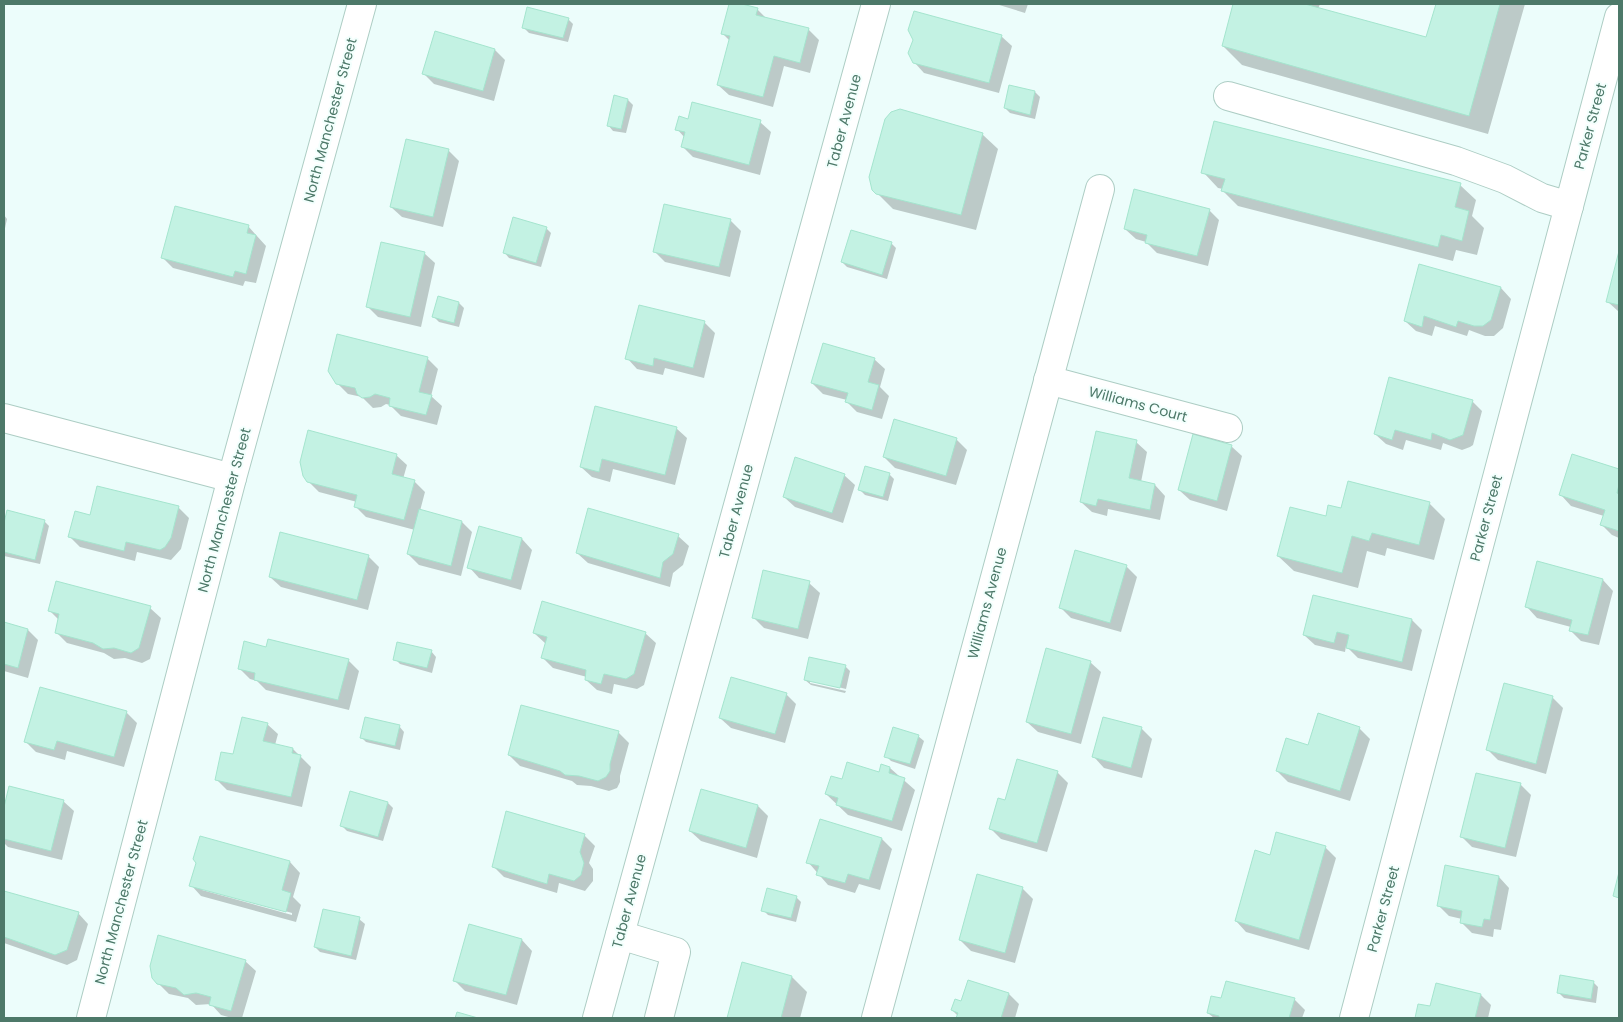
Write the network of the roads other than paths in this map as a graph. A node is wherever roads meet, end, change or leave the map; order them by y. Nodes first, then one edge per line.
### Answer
1 (362, 4) edge
2 (876, 4) edge
3 (1619, 17) edge
4 (1228, 96) dead end
5 (1100, 189) dead end
6 (1569, 206) junction
7 (1048, 380) junction
8 (4, 418) edge
9 (1228, 428) dead end
10 (232, 478) junction
11 (620, 935) junction
12 (91, 1018) edge
13 (597, 1018) edge
14 (659, 1018) edge
15 (876, 1018) edge
16 (1354, 1018) edge

1 - 10 street, North Manchester Street
2 - 11 street, Taber Avenue
3 - 6 street, Parker Street
4 - 6 street
5 - 7 street, Williams Avenue
6 - 16 street, Parker Street
7 - 9 street, Williams Court
7 - 15 street, Williams Avenue
8 - 10 street
10 - 12 street, North Manchester Street
11 - 13 street, Taber Avenue
11 - 14 street

